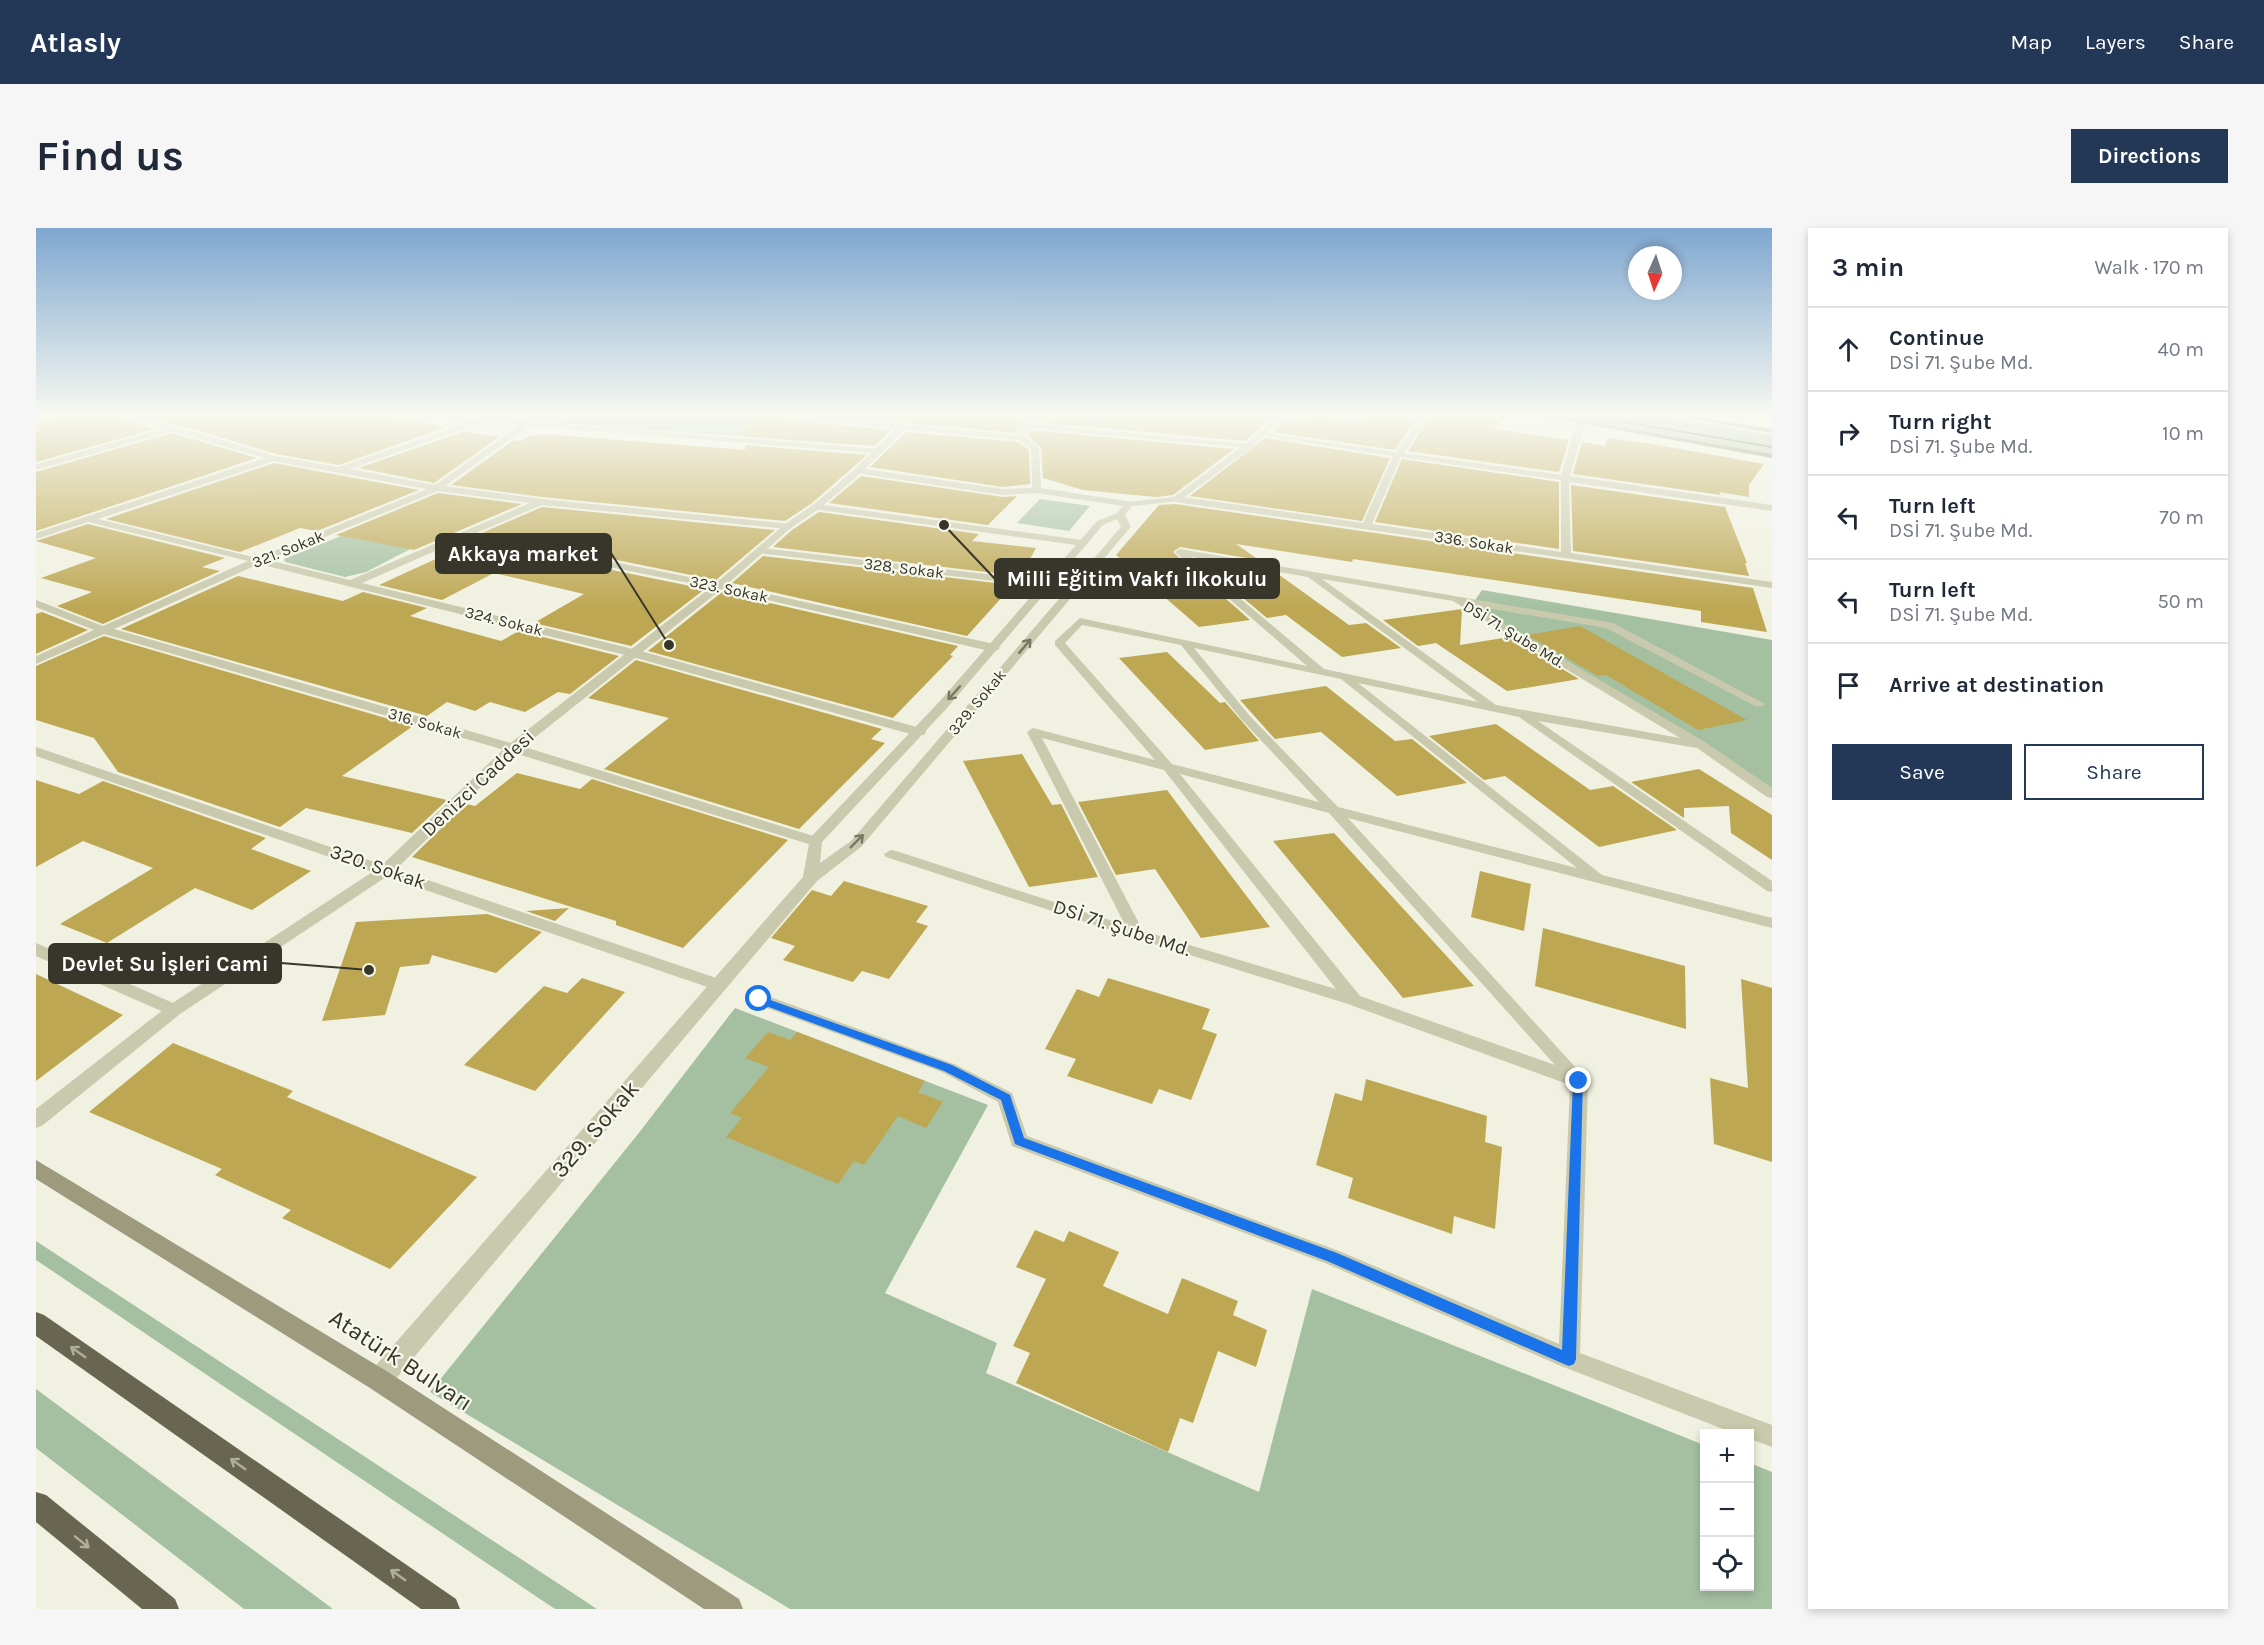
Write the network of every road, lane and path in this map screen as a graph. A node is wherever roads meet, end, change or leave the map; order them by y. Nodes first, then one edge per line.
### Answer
1 (205, 480) edge
2 (393, 480) edge
3 (448, 480) edge
4 (847, 480) edge
5 (923, 480) edge
6 (1037, 480) edge
7 (1201, 480) edge
8 (1387, 480) edge
9 (1565, 480) edge
10 (1588, 480) edge
11 (437, 488) junction
12 (1037, 490) junction
13 (1176, 499) junction
14 (542, 502) junction
15 (1129, 504) junction
16 (816, 507) junction
17 (1772, 508) edge
18 (1120, 515) junction
19 (87, 519) junction
20 (788, 526) junction
21 (1367, 526) junction
22 (464, 535) junction
23 (36, 536) edge
24 (1083, 543) junction
25 (761, 551) junction
26 (1566, 556) junction
27 (260, 560) junction
28 (1308, 574) junction
29 (353, 583) junction
30 (1046, 584) junction
31 (1772, 585) edge
32 (719, 586) junction
33 (1456, 599) junction
34 (36, 603) edge
35 (104, 630) junction
36 (1185, 644) junction
37 (994, 648) junction
38 (633, 653) junction
39 (36, 660) edge
40 (1322, 672) junction
41 (1342, 676) junction
42 (1759, 704) dead end
43 (1495, 709) junction
44 (1520, 714) junction
45 (919, 732) junction
46 (1701, 745) junction
47 (513, 748) junction
48 (36, 751) edge
49 (1169, 768) junction
50 (1772, 794) edge
51 (1335, 811) junction
52 (815, 841) junction
53 (891, 854) dead end
54 (386, 870) junction
55 (812, 878) junction
56 (1600, 879) junction
57 (1772, 888) edge
58 (1772, 922) edge
59 (1137, 934) junction
60 (36, 949) edge
61 (719, 985) junction
62 (759, 999) dead end
63 (1354, 1000) junction
64 (174, 1011) junction
65 (1579, 1081) junction
66 (36, 1120) edge
67 (36, 1168) edge
68 (36, 1323) edge
69 (1569, 1359) junction
70 (379, 1380) junction
71 (1772, 1436) edge
72 (36, 1505) edge
73 (165, 1609) edge
74 (446, 1609) edge
75 (729, 1609) edge

1 - 19 street
2 - 11 street
3 - 11 street, 321. Sokak
4 - 16 street, Denizci Caddesi
5 - 12 street
6 - 12 street
7 - 13 street
8 - 21 street
9 - 26 street
10 - 17 street
11 - 14 street
11 - 27 street, 321. Sokak
12 - 15 street
13 - 15 street
13 - 21 street, 336. Sokak
14 - 20 street
14 - 22 street
15 - 18 street, 329. Sokak
16 - 20 street, Denizci Caddesi
16 - 24 street
18 - 24 street, 329. Sokak
55 -> 18 street, 329. Sokak
19 - 23 street
19 - 27 street, 324. Sokak
20 - 25 street, Denizci Caddesi
21 - 26 street, 336. Sokak
22 - 29 street
22 - 32 street, 323. Sokak
24 - 30 street, 329. Sokak
25 - 30 street, 328, Sokak
25 - 32 street, Denizci Caddesi
26 - 31 street, 336. Sokak
27 - 29 street, 324. Sokak
27 - 35 street, 321. Sokak
28 - 33 lane, DSİ 71. Şube Md.
28 - 40 lane, DSİ 71. Şube Md.
28 - 43 lane, DSİ 71. Şube Md.
29 - 38 street, 324. Sokak
30 - 37 street, 329. Sokak
32 - 37 street, 323. Sokak
32 - 38 street, Denizci Caddesi
33 - 42 lane
33 - 46 lane, DSİ 71. Şube Md.
34 - 35 street, 316. Sokak
35 - 39 street, 321. Sokak
35 - 47 street, 316. Sokak
36 - 40 lane, DSİ 71. Şube Md.
36 - 49 lane, DSİ 71. Şube Md.
36 - 51 lane
37 -> 45 street, 329. Sokak
38 - 45 street, 324. Sokak
38 - 47 street, Denizci Caddesi
40 - 41 lane, DSİ 71. Şube Md.
41 - 43 lane, DSİ 71. Şube Md.
41 - 56 lane, DSİ 71. Şube Md.
43 - 44 lane, DSİ 71. Şube Md.
44 - 46 lane, DSİ 71. Şube Md.
44 - 57 lane, DSİ 71. Şube Md.
45 - 52 street, 329. Sokak
46 - 50 lane, DSİ 71. Şube Md.
47 - 52 street, 316. Sokak
47 - 54 street, Denizci Caddesi
48 - 54 street, 320. Sokak
49 - 51 lane, DSİ 71. Şube Md.
49 - 59 lane, DSİ 71. Şube Md.
49 - 63 lane, DSİ 71. Şube Md.
51 - 56 lane, DSİ 71. Şube Md.
51 - 65 lane
52 - 55 street
53 - 59 lane, DSİ 71. Şube Md.
54 - 61 street, 320. Sokak
54 - 64 street, Denizci Caddesi
55 - 61 street, 329. Sokak
56 - 58 lane, DSİ 71. Şube Md.
59 - 63 lane, DSİ 71. Şube Md.
60 - 64 street
61 - 70 street, 329. Sokak
62 - 69 lane
63 - 65 lane, DSİ 71. Şube Md.
64 - 66 street, Denizci Caddesi
65 - 69 lane
67 - 70 main road, Atatürk Bulvarı
74 -> 68 highway
69 - 71 lane
70 - 75 main road, Atatürk Bulvarı
72 -> 73 highway

